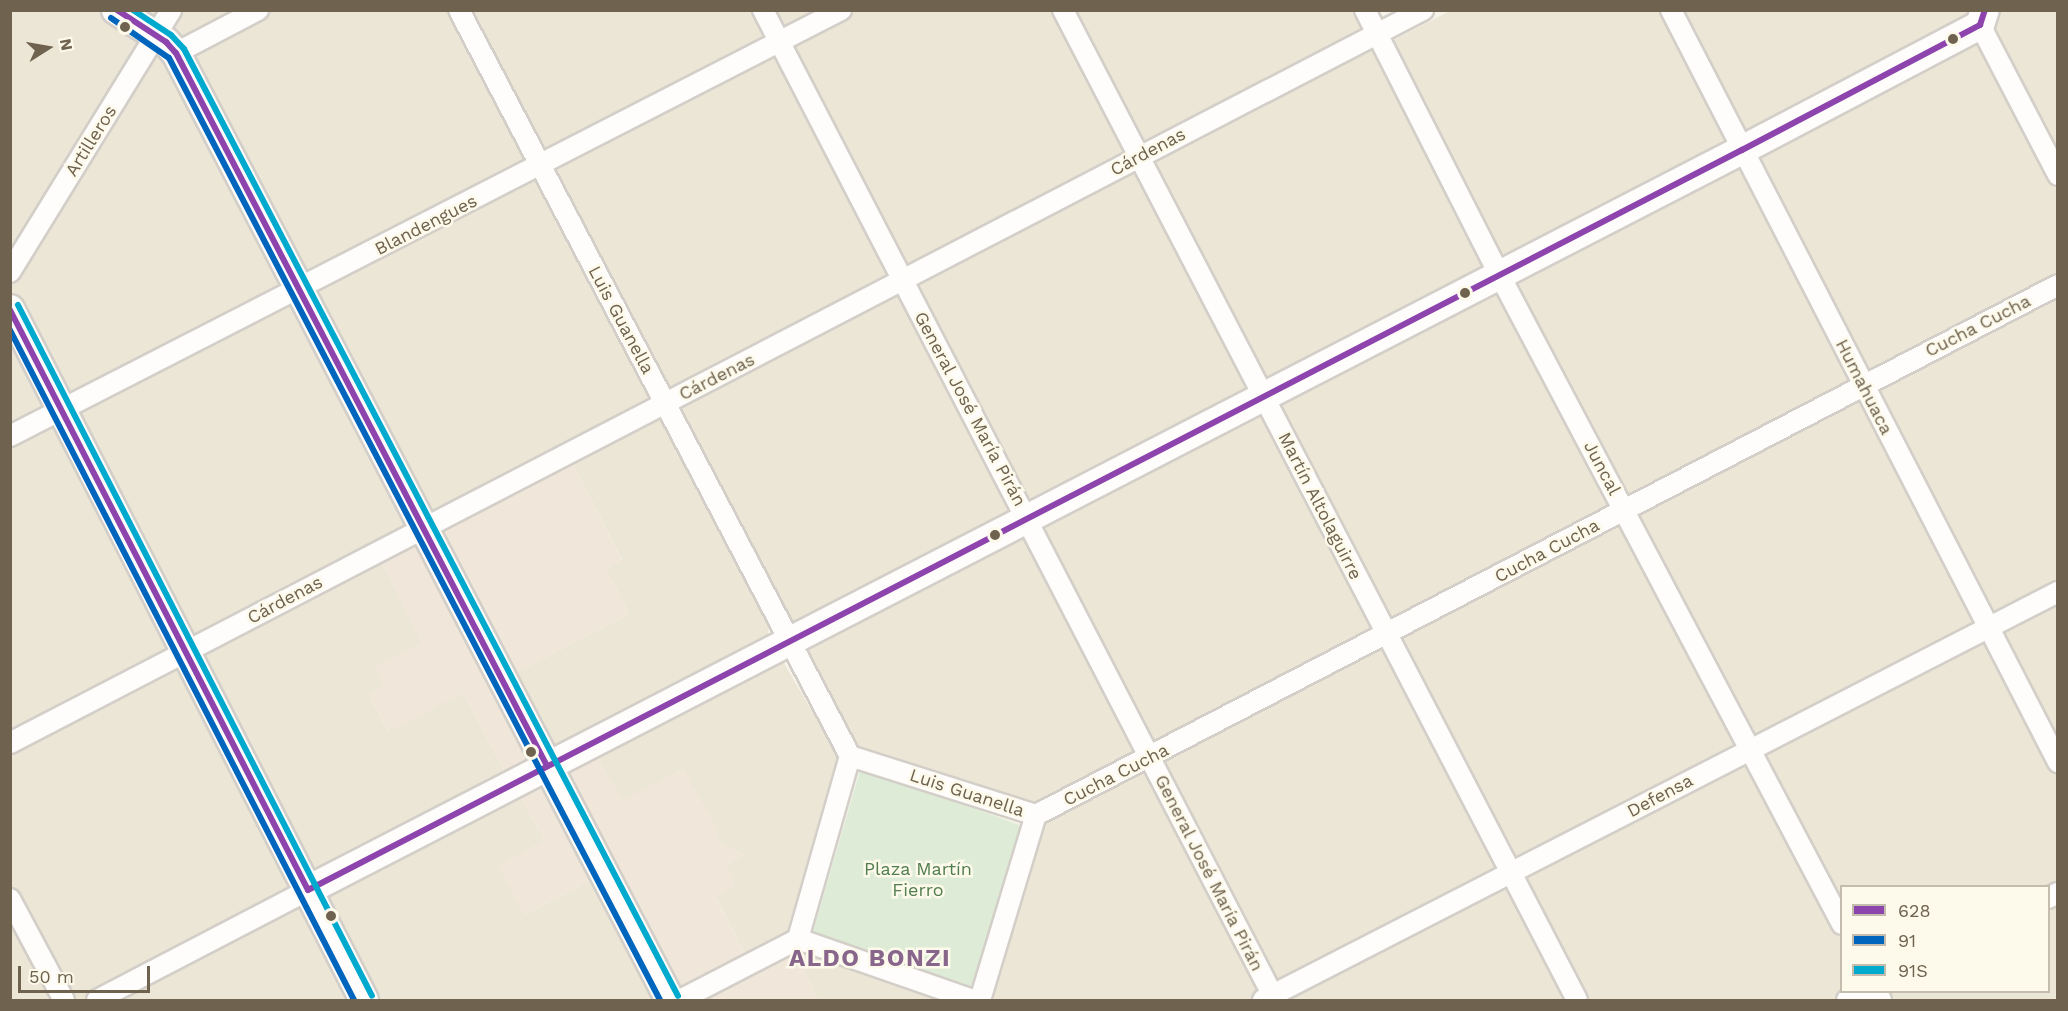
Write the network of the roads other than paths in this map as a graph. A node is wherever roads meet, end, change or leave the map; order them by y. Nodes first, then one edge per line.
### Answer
1 (116, 10) edge
2 (171, 10) edge
3 (258, 10) edge
4 (459, 10) edge
5 (763, 10) edge
6 (841, 10) edge
7 (1063, 10) edge
8 (1365, 10) edge
9 (1423, 10) edge
10 (1671, 10) edge
11 (1982, 18) edge
12 (1377, 34) junction
13 (779, 43) junction
14 (166, 44) junction
15 (1742, 150) junction
16 (1139, 156) junction
17 (540, 166) junction
18 (2058, 175) edge
19 (10, 272) edge
20 (1499, 274) junction
21 (903, 282) junction
22 (2058, 285) edge
23 (301, 290) junction
24 (10, 309) edge
25 (1862, 384) junction
26 (1262, 396) junction
27 (664, 404) junction
28 (61, 411) junction
29 (10, 436) edge
30 (1625, 511) junction
31 (1027, 517) junction
32 (423, 527) junction
33 (2058, 592) edge
34 (1988, 627) junction
35 (1387, 636) junction
36 (790, 640) junction
37 (186, 652) junction
38 (10, 743) edge
39 (1749, 749) junction
40 (850, 756) junction
41 (1150, 758) junction
42 (2058, 762) edge
43 (547, 766) junction
44 (1036, 815) junction
45 (1512, 874) junction
46 (308, 890) junction
47 (10, 899) edge
48 (1840, 920) edge
49 (798, 939) junction
50 (1862, 993) edge
51 (1270, 999) edge
52 (64, 1000) edge
53 (97, 1000) edge
54 (364, 1000) edge
55 (670, 1000) edge
56 (680, 1000) edge
57 (974, 1000) edge
58 (980, 1000) edge
59 (1577, 1000) edge
60 (1847, 1000) edge

1 - 14 street
2 - 14 street, Artilleros
3 - 14 street
4 - 17 street, Luis Guanella
5 - 13 street, General José María Pirán
6 - 13 street, Blandengues
7 - 16 street, Martín Altolaguirre
8 - 12 street, Juncal
9 - 12 street, Cárdenas
10 - 15 street, Humahuaca
11 - 15 street
11 - 18 street
12 - 16 street, Cárdenas
12 - 20 street, Juncal
13 - 17 street, Blandengues
13 - 21 street, General José María Pirán
14 - 19 street, Artilleros
14 - 23 street
15 - 20 street
15 - 25 street, Humahuaca
16 - 21 street, Cárdenas
16 - 26 street, Martín Altolaguirre
17 - 23 street, Blandengues
17 - 27 street, Luis Guanella
20 - 26 street
20 - 30 street, Juncal
21 - 27 street, Cárdenas
21 - 31 street, General José María Pirán
22 - 25 street, Cucha Cucha
23 - 28 street, Blandengues
23 - 32 street
24 - 28 street
25 - 30 street, Cucha Cucha
25 - 34 street, Humahuaca
26 - 31 street
26 - 35 street, Martín Altolaguirre
27 - 32 street, Cárdenas
27 - 36 street, Luis Guanella
28 - 29 street, Blandengues
28 - 37 street
30 - 35 street, Cucha Cucha
30 - 39 street, Juncal
31 - 36 street
31 - 41 street, General José María Pirán
32 - 37 street, Cárdenas
32 - 43 street
33 - 34 street, Defensa
34 - 39 street, Defensa
34 - 42 street, Humahuaca
35 - 41 street, Cucha Cucha
35 - 45 street, Martín Altolaguirre
36 - 40 street, Luis Guanella
36 - 43 street
37 - 38 street, Cárdenas
37 - 46 street
39 - 45 street, Defensa
39 - 48 street, Juncal
40 - 44 street, Luis Guanella
40 - 49 street
41 - 44 street, Cucha Cucha
41 - 51 street, General José María Pirán
43 - 46 street
43 - 55 street
44 - 58 street, Luis Guanella
45 - 51 street, Defensa
45 - 59 street, Martín Altolaguirre
46 - 53 street
46 - 54 street
47 - 52 street
49 - 56 street
49 - 57 street
50 - 60 street

